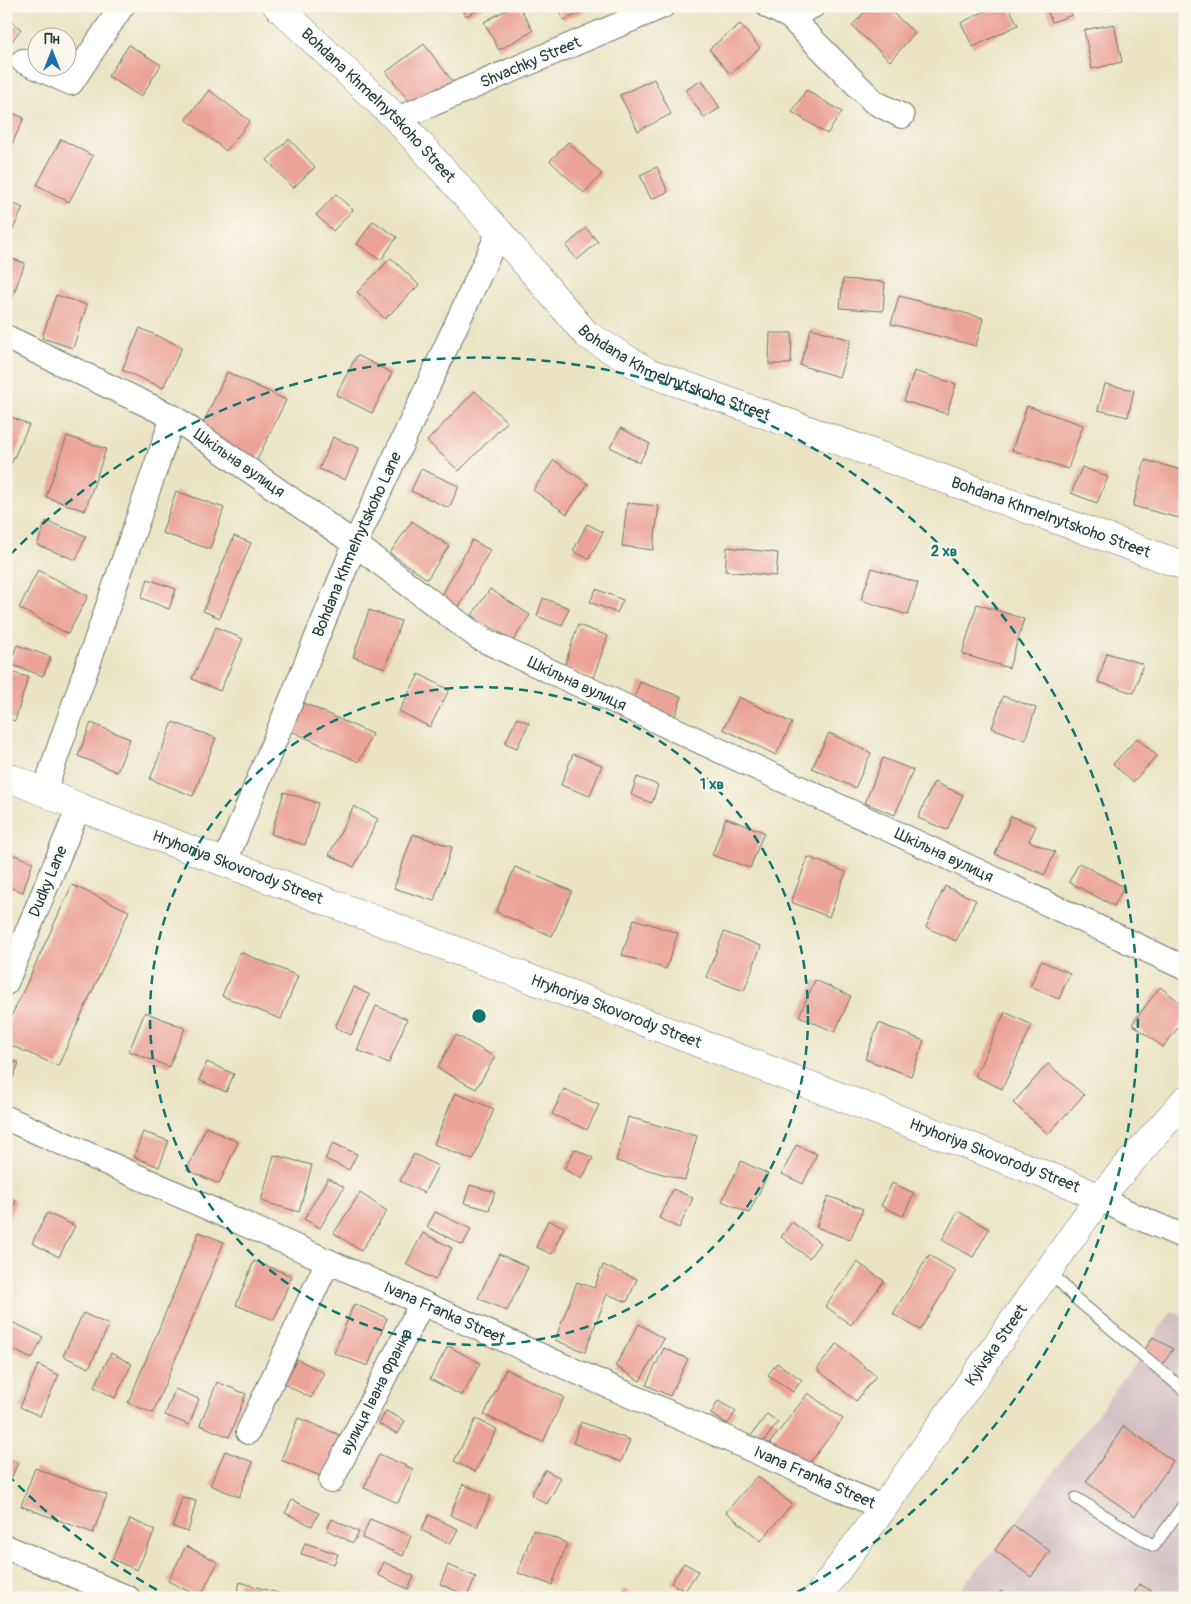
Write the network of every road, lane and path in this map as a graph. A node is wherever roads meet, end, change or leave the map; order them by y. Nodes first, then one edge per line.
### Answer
1 (122, 6) edge
2 (277, 6) edge
3 (663, 6) edge
4 (768, 6) edge
5 (813, 6) edge
6 (790, 17) junction
7 (23, 61) dead end
8 (902, 116) dead end
9 (398, 119) junction
10 (500, 232) junction
11 (6, 337) edge
12 (173, 417) junction
13 (355, 544) junction
14 (1185, 566) edge
15 (6, 776) edge
16 (44, 792) junction
17 (79, 807) junction
18 (225, 862) junction
19 (1185, 968) edge
20 (8, 975) edge
21 (1185, 1100) edge
22 (6, 1118) edge
23 (1099, 1198) junction
24 (1185, 1237) edge
25 (328, 1261) junction
26 (1049, 1270) junction
27 (422, 1303) junction
28 (1185, 1391) edge
29 (248, 1432) dead end
30 (331, 1481) dead end
31 (1076, 1498) dead end
32 (1185, 1503) edge
33 (882, 1508) junction
34 (6, 1547) edge
35 (128, 1598) edge
36 (817, 1598) edge

1 - 7 street
2 - 9 street, Bohdana Khmelnytskoho Street
3 - 9 street, Shvachky Street
4 - 6 street
5 - 6 street
6 - 8 street
9 - 10 street, Bohdana Khmelnytskoho Street
10 - 13 street, Bohdana Khmelnytskoho Lane
10 - 14 street, Bohdana Khmelnytskoho Street
11 - 12 street, Шкільна вулиця
12 - 13 street, Шкільна вулиця
12 - 16 street
13 - 18 street, Bohdana Khmelnytskoho Lane
13 - 19 street, Шкільна вулиця
15 - 16 street, Hryhoriya Skovorody Street
16 - 17 street, Hryhoriya Skovorody Street
17 - 18 street, Hryhoriya Skovorody Street
17 - 20 street, Dudky Lane
18 - 23 street, Hryhoriya Skovorody Street
21 - 23 street, Kyivska Street
22 - 25 street, Ivana Franka Street
23 - 24 street, Hryhoriya Skovorody Street
23 - 26 street, Kyivska Street
25 - 27 street, Ivana Franka Street
25 - 29 street
26 - 28 lane
26 - 33 street, Kyivska Street
27 - 30 street, вулиця Івана Франка
27 - 33 street, Ivana Franka Street
31 - 32 lane
33 - 36 street, Kyivska Street
34 - 35 street

